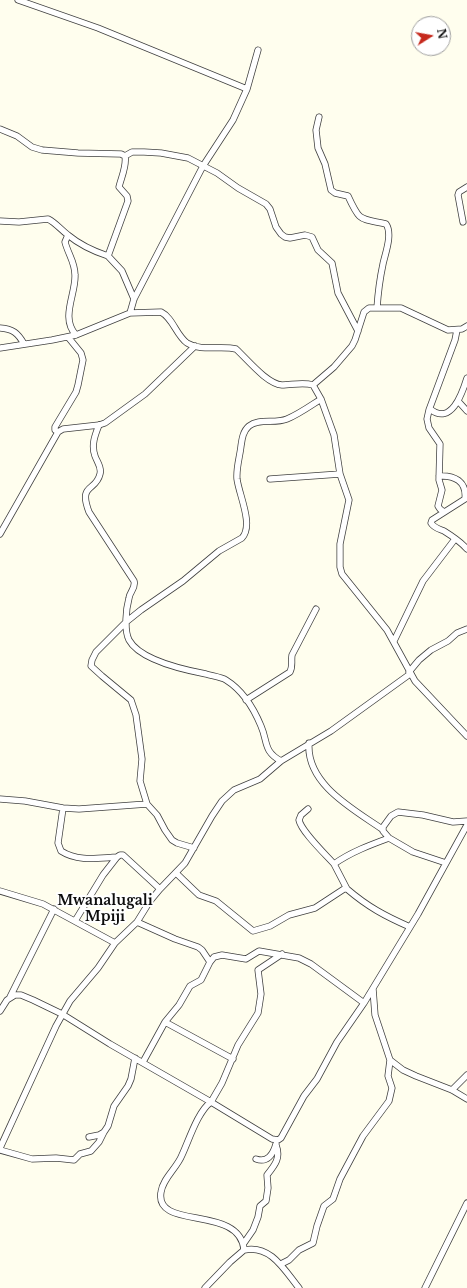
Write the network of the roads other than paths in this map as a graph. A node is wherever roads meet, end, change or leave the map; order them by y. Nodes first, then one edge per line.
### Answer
1 (18, 0) edge
2 (258, 50) dead end
3 (247, 89) junction
4 (319, 117) dead end
5 (0, 129) edge
6 (125, 156) junction
7 (202, 166) junction
8 (467, 187) edge
9 (0, 216) edge
10 (0, 221) edge
11 (8, 222) junction
12 (464, 222) dead end
13 (68, 236) junction
14 (108, 256) junction
15 (134, 299) junction
16 (377, 308) junction
17 (130, 313) junction
18 (0, 328) edge
19 (463, 330) edge
20 (358, 331) junction
21 (76, 335) junction
22 (68, 337) junction
23 (24, 344) junction
24 (195, 346) junction
25 (0, 348) edge
26 (467, 378) edge
27 (313, 385) junction
28 (321, 399) junction
29 (458, 401) junction
30 (430, 409) junction
31 (467, 411) edge
32 (99, 425) junction
33 (58, 432) junction
34 (340, 474) junction
35 (439, 476) junction
36 (270, 479) dead end
37 (444, 512) junction
38 (0, 534) edge
39 (455, 539) junction
40 (467, 550) edge
41 (316, 609) dead end
42 (126, 622) junction
43 (467, 629) edge
44 (394, 641) junction
45 (410, 673) junction
46 (246, 700) junction
47 (467, 736) edge
48 (310, 743) junction
49 (281, 761) junction
50 (0, 799) edge
51 (147, 804) junction
52 (64, 808) junction
53 (308, 809) dead end
54 (467, 821) edge
55 (467, 825) edge
56 (382, 829) junction
57 (389, 838) junction
58 (194, 848) junction
59 (117, 857) junction
60 (446, 863) junction
61 (334, 864) junction
62 (176, 873) junction
63 (160, 889) junction
64 (347, 889) junction
65 (0, 891) edge
66 (54, 908) junction
67 (75, 920) junction
68 (137, 922) junction
69 (410, 927) junction
70 (115, 943) junction
71 (282, 954) junction
72 (210, 962) junction
73 (373, 989) junction
74 (10, 997) junction
75 (364, 1003) junction
76 (0, 1011) edge
77 (62, 1014) junction
78 (165, 1022) junction
79 (135, 1058) junction
80 (233, 1059) junction
81 (390, 1060) junction
82 (143, 1062) junction
83 (467, 1076) edge
84 (452, 1090) junction
85 (467, 1099) edge
86 (211, 1102) junction
87 (104, 1132) junction
88 (89, 1137) dead end
89 (277, 1143) junction
90 (0, 1149) edge
91 (256, 1159) dead end
92 (467, 1203) edge
93 (244, 1243) junction
94 (244, 1250) junction
95 (281, 1264) junction
96 (205, 1288) edge
97 (299, 1288) edge
98 (426, 1288) edge

1 - 3 street
2 - 3 street
3 - 7 street
4 - 16 street
5 - 6 street
6 - 7 street
6 - 14 street
7 - 15 street
7 - 20 street
8 - 12 street
9 - 11 street
10 - 11 street
11 - 13 street
13 - 14 street
13 - 21 street
14 - 15 street
15 - 17 street
16 - 19 street
16 - 20 street
17 - 21 street
17 - 24 street
18 - 23 street
19 - 30 street
20 - 27 street
21 - 22 street
22 - 23 street
22 - 33 street
23 - 25 street
24 - 27 street
24 - 32 street
26 - 29 street
27 - 28 street
28 - 34 street
28 - 42 street
29 - 30 street
29 - 31 street
30 - 35 street
32 - 33 street
32 - 42 street
33 - 38 street
34 - 36 street
34 - 44 street
35 - 37 street
35 - 37 street
37 - 39 street
39 - 40 street
39 - 44 street
41 - 46 street
42 - 46 street
42 - 51 street
43 - 45 street
44 - 45 street
45 - 47 street
45 - 48 street
46 - 49 street
48 - 49 street
48 - 56 street
49 - 58 street
50 - 52 street
51 - 52 street
51 - 58 street
52 - 59 street
53 - 61 street
54 - 56 street
55 - 60 street
56 - 57 street
57 - 60 street
57 - 61 street
58 - 62 street
59 - 63 street
59 - 67 street
60 - 69 street
61 - 64 street
62 - 63 street
62 - 64 street
63 - 68 street
64 - 69 street
65 - 66 street
66 - 67 street
66 - 74 street
67 - 70 street
68 - 70 street
68 - 72 street
69 - 73 street
70 - 77 street
71 - 72 street
71 - 75 street
71 - 80 street
72 - 78 street
73 - 75 street
73 - 81 street
74 - 76 street
74 - 77 street
75 - 89 street
77 - 79 street
77 - 90 street
78 - 80 street
78 - 82 street
79 - 82 street
79 - 87 street
80 - 86 street
81 - 84 street
81 - 95 street
82 - 86 street
83 - 84 street
84 - 85 street
86 - 89 street
86 - 93 street
87 - 88 street
87 - 90 street
89 - 91 street
89 - 93 street
92 - 98 street
93 - 94 street
94 - 95 street
94 - 96 street
95 - 97 street

